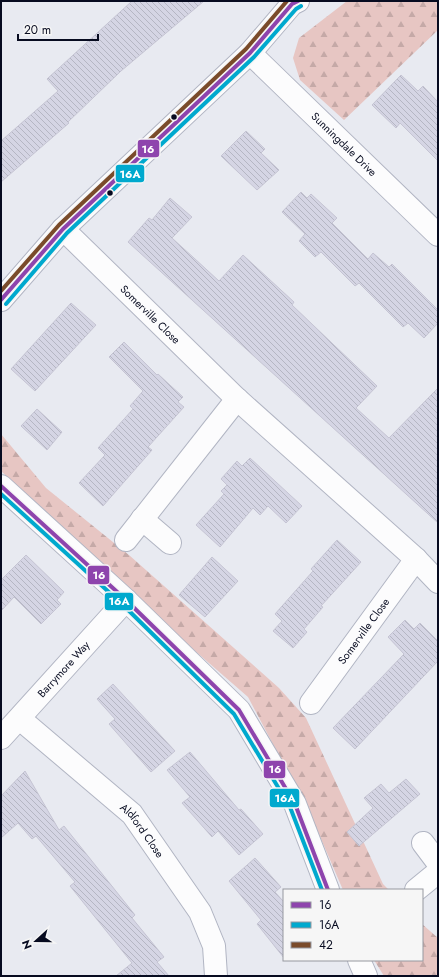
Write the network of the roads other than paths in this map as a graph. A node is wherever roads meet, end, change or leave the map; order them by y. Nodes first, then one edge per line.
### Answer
1 (293, 2) edge
2 (250, 53) junction
3 (63, 230) junction
4 (438, 235) edge
5 (1, 300) edge
6 (237, 400) junction
7 (1, 486) edge
8 (142, 519) junction
9 (126, 540) dead end
10 (170, 543) dead end
11 (416, 559) junction
12 (438, 582) edge
13 (126, 600) junction
14 (311, 703) dead end
15 (20, 719) junction
16 (1, 738) edge
17 (423, 843) dead end
18 (438, 863) edge
19 (438, 872) edge
20 (328, 889) edge
21 (417, 889) edge
22 (359, 961) edge
23 (216, 976) edge
24 (366, 976) edge

1 - 2 street
2 - 3 street
2 - 4 street, Sunningdale Drive
3 - 5 street
3 - 6 street, Somerville Close
6 - 8 street
6 - 11 street, Somerville Close
7 - 13 street
8 - 9 street
8 - 10 street
11 - 12 street, Somerville Close
11 - 14 street, Somerville Close
13 - 15 street, Barrymore Way
13 - 20 street
15 - 16 street, Barrymore Way
15 - 23 street, Aldford Close
17 - 18 street
19 - 21 street
22 - 24 street

